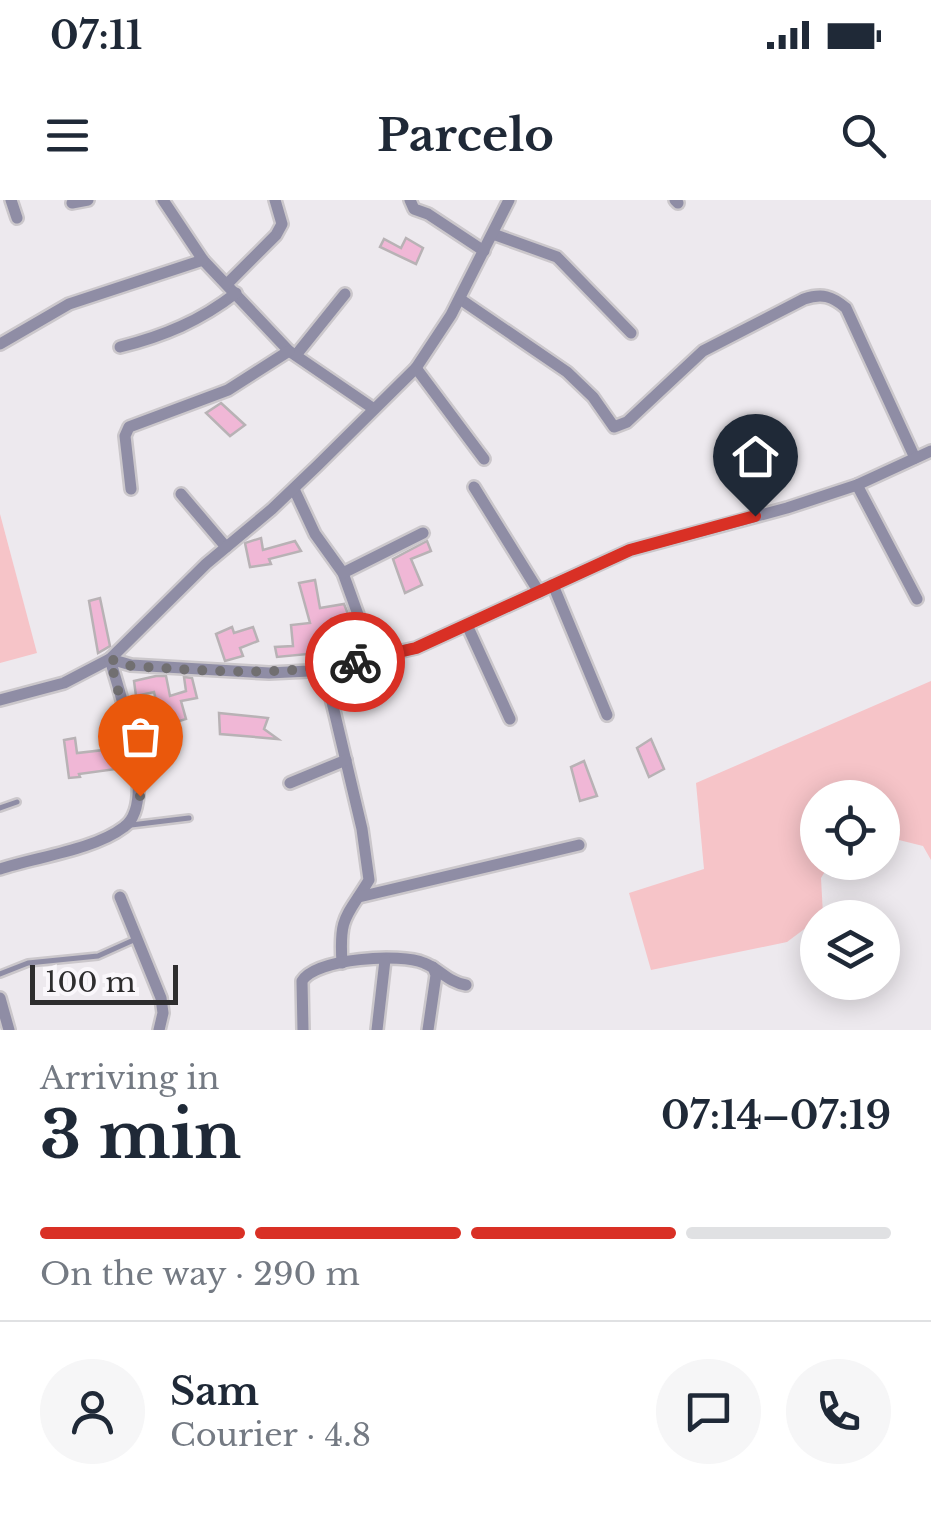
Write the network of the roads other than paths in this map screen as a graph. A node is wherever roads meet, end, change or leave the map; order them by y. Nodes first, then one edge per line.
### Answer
1 (11, 200) edge
2 (88, 200) edge
3 (163, 200) edge
4 (275, 200) edge
5 (410, 200) edge
6 (509, 200) edge
7 (72, 203) dead end
8 (18, 218) dead end
9 (493, 234) junction
10 (484, 251) junction
11 (203, 260) junction
12 (231, 288) junction
13 (345, 294) dead end
14 (460, 299) junction
15 (630, 333) dead end
16 (0, 344) edge
17 (120, 347) dead end
18 (292, 353) junction
19 (416, 368) junction
20 (374, 409) junction
21 (931, 451) edge
22 (915, 458) junction
23 (484, 459) dead end
24 (857, 485) junction
25 (474, 487) dead end
26 (131, 488) dead end
27 (294, 489) junction
28 (180, 494) dead end
29 (423, 533) dead end
30 (226, 547) junction
31 (343, 573) junction
32 (553, 585) junction
33 (539, 592) junction
34 (918, 599) dead end
35 (466, 625) junction
36 (374, 658) junction
37 (110, 659) junction
38 (324, 668) junction
39 (0, 700) edge
40 (607, 714) dead end
41 (510, 719) dead end
42 (346, 760) junction
43 (290, 783) dead end
44 (17, 802) dead end
45 (0, 808) edge
46 (188, 818) dead end
47 (128, 825) junction
48 (580, 844) dead end
49 (0, 868) edge
50 (120, 897) dead end
51 (359, 897) junction
52 (138, 938) junction
53 (385, 960) junction
54 (342, 962) junction
55 (433, 967) junction
56 (0, 974) edge
57 (466, 985) dead end
58 (0, 998) edge
59 (9, 1030) edge
60 (159, 1030) edge
61 (303, 1030) edge
62 (377, 1030) edge
63 (428, 1030) edge

1 - 8 street
2 - 7 street
3 - 11 street
4 - 12 street
5 - 10 street
6 - 9 street
9 - 10 street
9 - 15 street
10 - 14 street
11 - 12 street
11 - 16 street
12 - 17 street
12 - 18 street
13 - 18 street
14 - 19 street
14 - 22 street
18 - 20 street
18 - 26 street
19 - 20 street
19 - 23 street
20 - 27 street
21 - 22 street
22 - 24 street
24 - 32 street
24 - 34 street
25 - 33 street
27 - 30 street
27 - 31 street
28 - 30 street
29 - 31 street
30 - 37 street
31 - 36 street
32 - 33 street
32 - 40 street
33 - 35 street
35 - 36 street
35 - 41 street
36 - 38 street
37 - 38 street
37 - 39 street
37 - 47 street
38 - 42 street
42 - 43 street
42 - 51 street
44 - 45 lane
46 - 47 lane
47 - 49 street
48 - 51 street
50 - 52 street
51 - 54 street
52 - 56 lane
52 - 60 street
53 - 54 street
53 - 55 street
53 - 62 street
54 - 61 street
55 - 57 street
55 - 63 street
58 - 59 street

